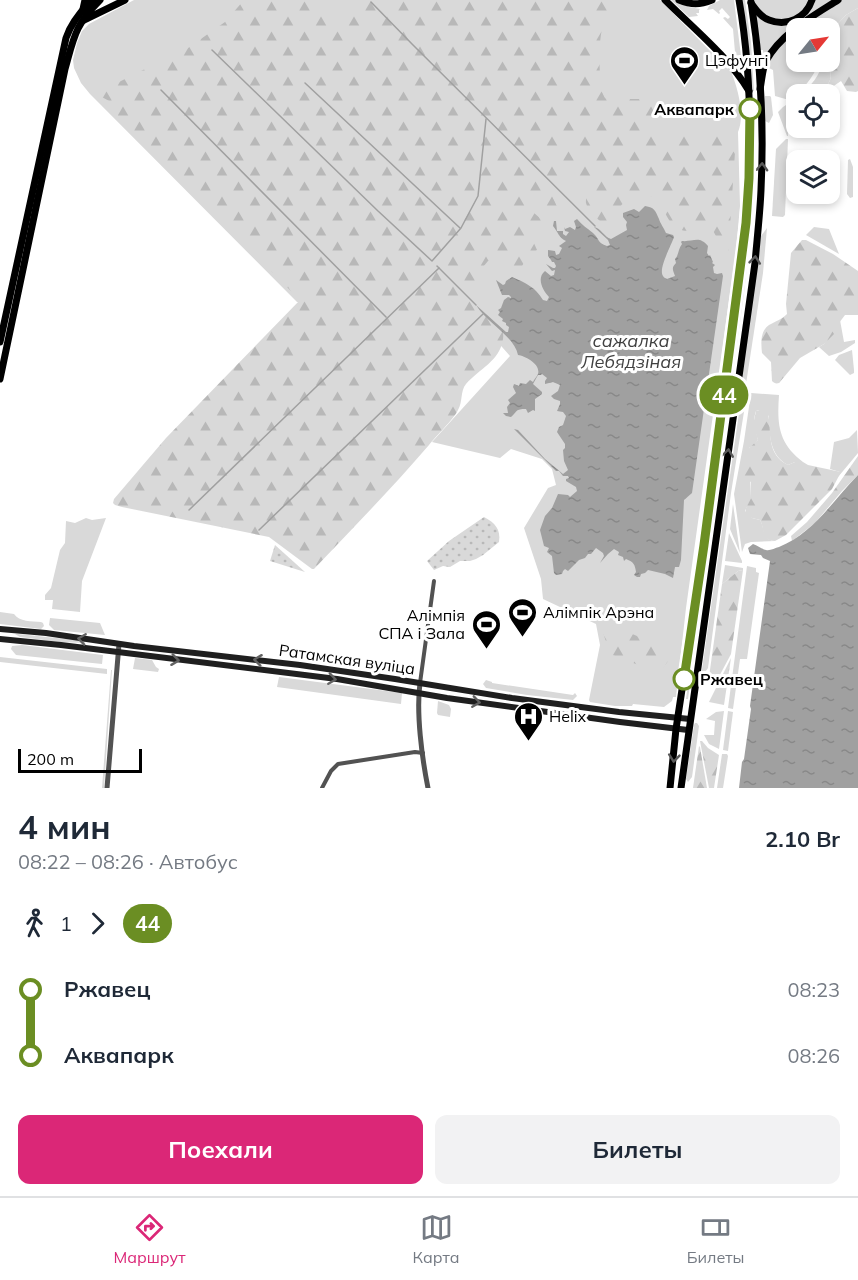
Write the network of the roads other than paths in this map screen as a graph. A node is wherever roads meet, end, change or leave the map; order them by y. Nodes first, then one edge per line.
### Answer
1 (85, 0) edge
2 (92, 0) edge
3 (100, 0) edge
4 (125, 0) edge
5 (665, 0) edge
6 (679, 0) edge
7 (712, 0) edge
8 (739, 0) edge
9 (812, 0) edge
10 (838, 0) edge
11 (751, 2) edge
12 (83, 9) junction
13 (81, 21) junction
14 (760, 89) junction
15 (749, 91) junction
16 (0, 342) edge
17 (0, 379) edge
18 (434, 581) dead end
19 (0, 629) edge
20 (0, 639) edge
21 (119, 644) junction
22 (118, 652) junction
23 (420, 683) junction
24 (419, 692) junction
25 (678, 718) junction
26 (690, 719) junction
27 (676, 729) junction
28 (688, 730) junction
29 (423, 753) junction
30 (427, 787) edge
31 (107, 788) edge
32 (322, 788) edge
33 (419, 788) edge
34 (669, 788) edge
35 (681, 788) edge

1 - 12 main road
2 - 12 main road
3 - 13 main road
4 - 13 main road
5 - 15 main road
6 - 7 main road
8 - 15 main road
9 - 11 main road
10 - 14 main road
11 - 14 main road
12 - 16 main road
13 - 17 main road
26 -> 14 main road
15 - 25 main road
18 - 23 street
21 -> 19 main road, Ратамская вуліца
20 - 22 main road, Ратамская вуліца
21 - 22 street
23 -> 21 main road, Ратамская вуліца
22 -> 24 main road, Ратамская вуліца
22 - 31 street
23 - 24 street
23 - 25 main road, Ратамская вуліца
24 -> 27 main road, Ратамская вуліца
24 - 29 street
25 - 26 main road, Ратамская вуліца
25 - 27 main road
26 - 28 main road
27 - 28 main road, Ратамская вуліца
27 -> 34 main road
28 - 35 main road
29 - 30 street
29 - 32 street
30 - 33 street

